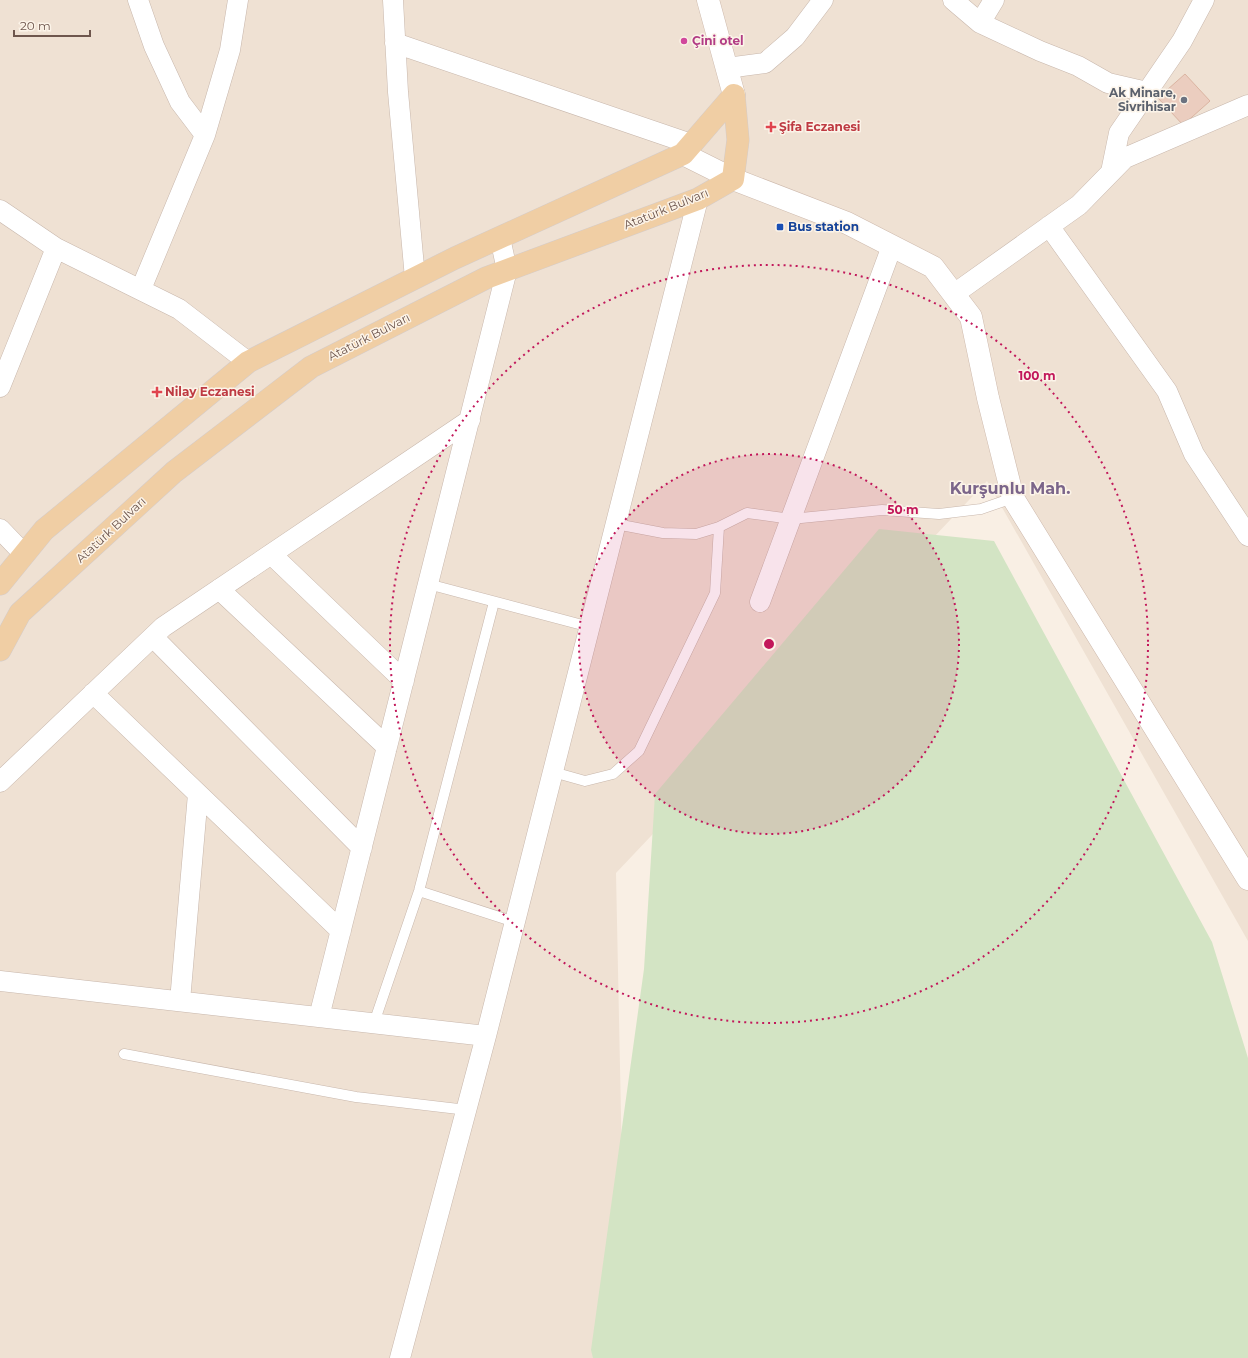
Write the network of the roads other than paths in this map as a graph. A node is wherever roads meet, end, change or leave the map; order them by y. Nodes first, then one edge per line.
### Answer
1 (138, 0) edge
2 (238, 0) edge
3 (393, 0) edge
4 (708, 0) edge
5 (823, 0) edge
6 (953, 0) edge
7 (994, 0) edge
8 (1204, 0) edge
9 (980, 23) junction
10 (395, 43) junction
11 (727, 68) junction
12 (1147, 92) junction
13 (734, 95) junction
14 (1248, 105) edge
15 (205, 134) junction
16 (687, 149) junction
17 (1111, 172) junction
18 (733, 179) junction
19 (698, 199) junction
20 (0, 210) edge
21 (1049, 226) junction
22 (500, 238) junction
23 (892, 246) junction
24 (56, 248) junction
25 (507, 270) junction
26 (415, 278) junction
27 (141, 289) junction
28 (954, 294) junction
29 (248, 362) junction
30 (0, 387) edge
31 (470, 420) junction
32 (1013, 498) junction
33 (791, 519) junction
34 (616, 524) junction
35 (719, 527) junction
36 (0, 529) edge
37 (1248, 536) edge
38 (24, 554) junction
39 (271, 554) junction
40 (0, 584) edge
41 (428, 584) junction
42 (219, 589) junction
43 (494, 602) junction
44 (760, 602) dead end
45 (590, 627) junction
46 (153, 637) junction
47 (1, 647) edge
48 (404, 681) junction
49 (93, 693) junction
50 (387, 747) junction
51 (553, 772) junction
52 (0, 782) edge
53 (198, 794) junction
54 (362, 848) junction
55 (1248, 879) edge
56 (418, 891) junction
57 (515, 922) junction
58 (341, 931) junction
59 (0, 981) edge
60 (180, 1001) junction
61 (319, 1017) junction
62 (374, 1023) junction
63 (486, 1036) junction
64 (124, 1054) dead end
65 (466, 1110) junction
66 (400, 1358) edge

1 - 15 street
2 - 15 street
3 - 10 street
4 - 11 street
5 - 11 street
6 - 9 street
7 - 9 street
8 - 12 street
9 - 12 street
10 - 16 street
10 - 26 street
11 - 13 street
12 - 17 street
13 - 16 main road
13 - 18 main road
14 - 17 street
15 - 27 street
16 - 18 street
16 - 22 main road
17 - 21 street
18 - 19 main road, Atatürk Bulvarı
18 - 23 street
19 - 25 main road, Atatürk Bulvarı
19 - 34 street
20 - 24 street
21 - 28 street
21 - 37 street
22 - 25 street
22 - 26 main road
23 - 28 street
23 - 33 street
24 - 27 street
24 - 30 street
25 - 31 street
25 - 47 main road, Atatürk Bulvarı
26 - 29 main road
27 - 29 street
28 - 32 street
29 - 38 main road
31 - 39 street
31 - 41 street
32 - 33 lane
32 - 55 street
33 - 35 lane
33 - 44 street
34 - 35 lane
34 - 45 street
35 - 51 lane
36 - 38 street
38 - 40 main road
39 - 42 street
39 - 48 street
41 - 43 lane
41 - 48 street
42 - 46 street
42 - 50 street
43 - 45 lane
43 - 56 lane
45 - 51 street
46 - 49 street
46 - 54 street
48 - 50 street
49 - 52 street
49 - 53 street
50 - 54 street
51 - 57 street
53 - 58 street
53 - 60 street
54 - 58 street
56 - 57 lane
56 - 62 lane
57 - 63 street
58 - 61 street
59 - 60 street
60 - 61 street
61 - 62 street
62 - 63 street
63 - 65 street
64 - 65 lane
65 - 66 street

